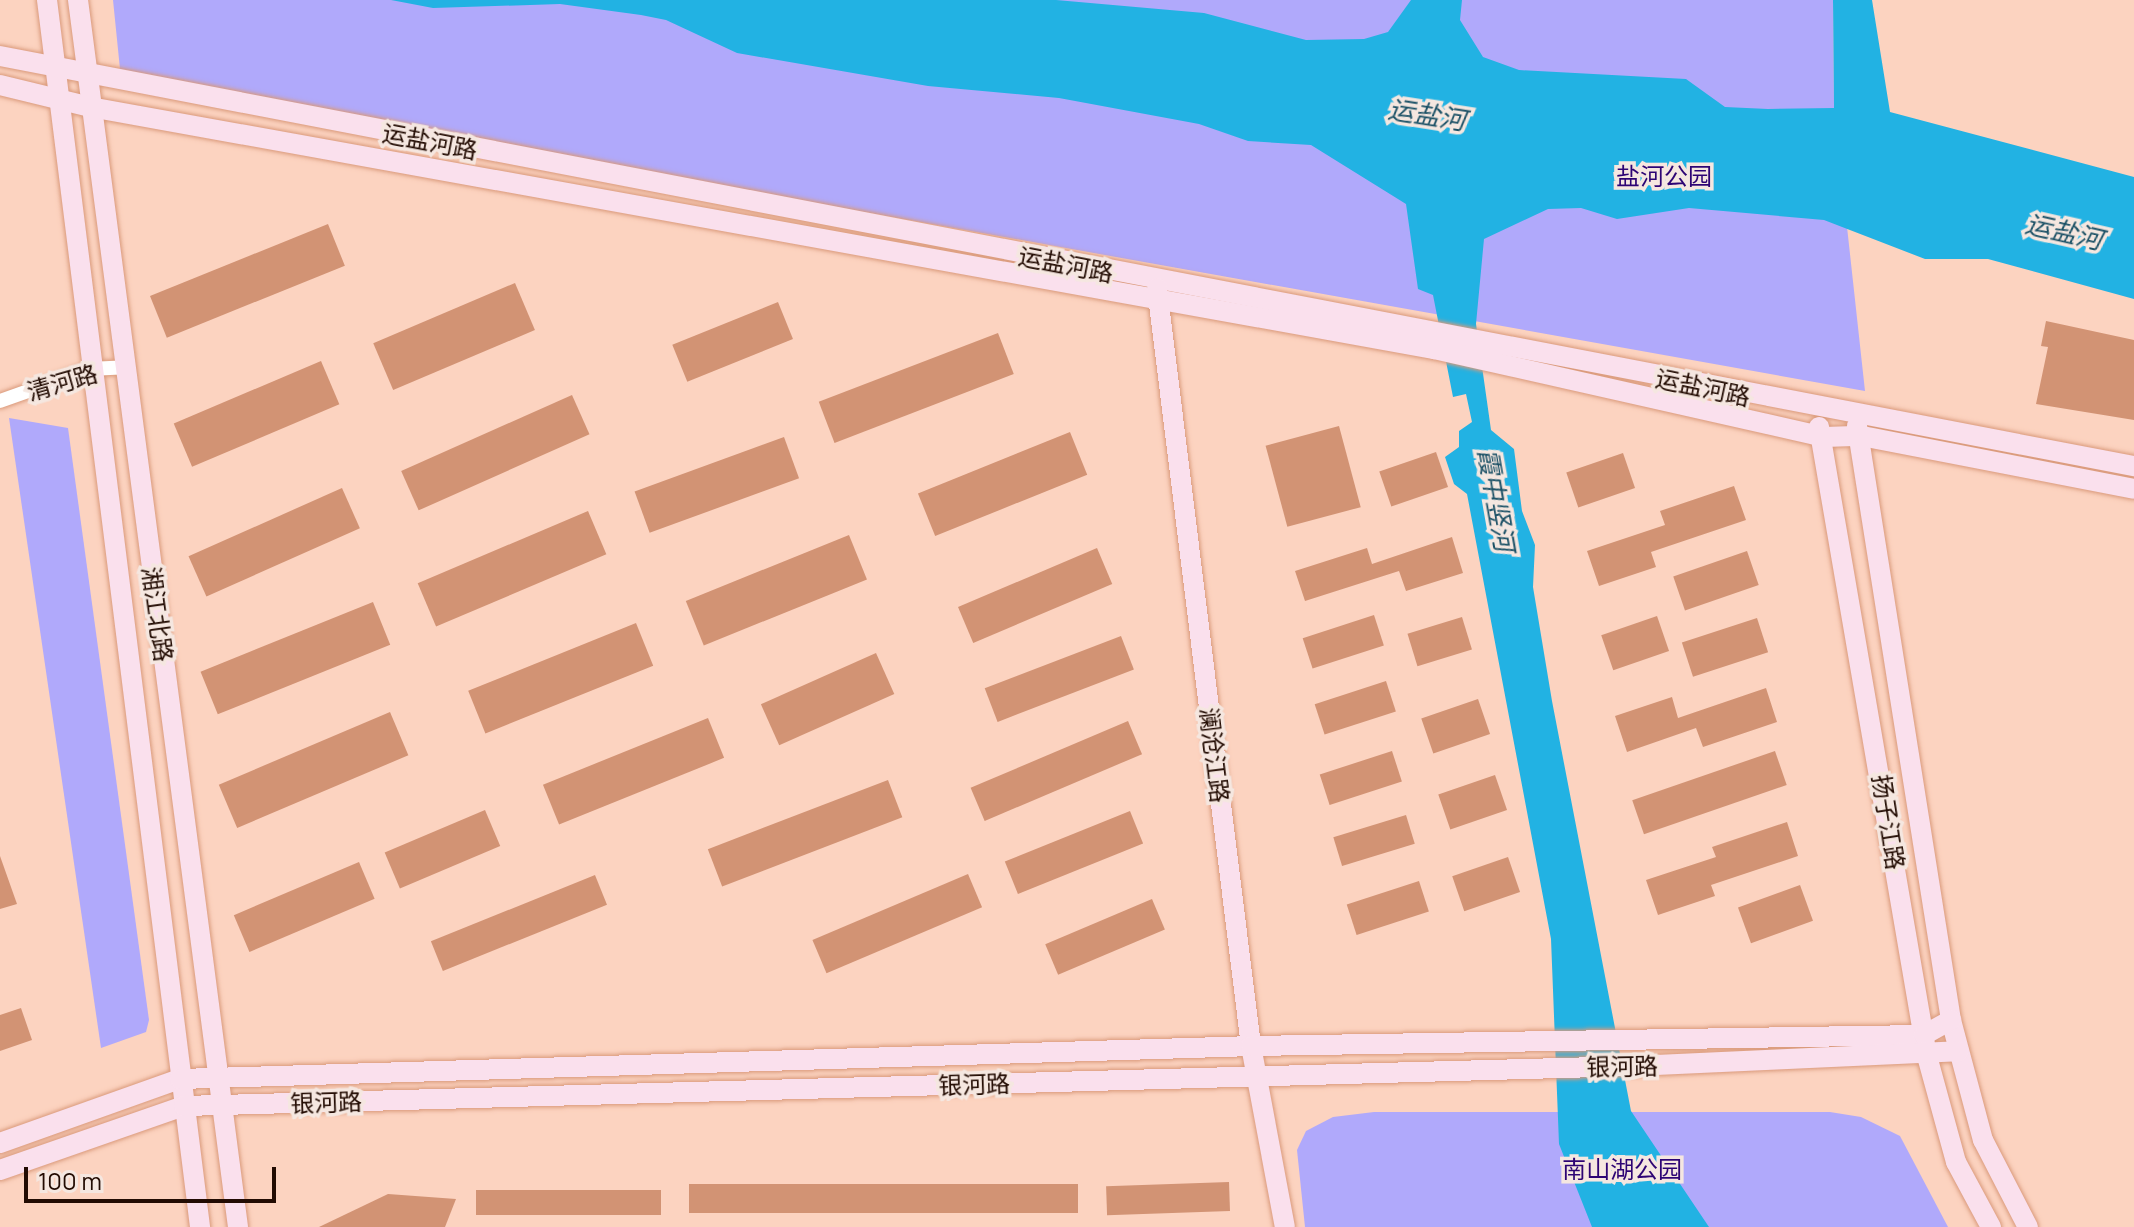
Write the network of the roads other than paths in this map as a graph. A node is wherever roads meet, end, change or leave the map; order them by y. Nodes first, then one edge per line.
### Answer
1 (47, 0) edge
2 (78, 0) edge
3 (0, 56) edge
4 (53, 64) junction
5 (86, 75) junction
6 (0, 85) edge
7 (56, 96) junction
8 (90, 107) junction
9 (1158, 290) junction
10 (1494, 353) junction
11 (125, 367) junction
12 (90, 369) junction
13 (0, 401) edge
14 (1811, 409) junction
15 (1852, 414) junction
16 (1862, 436) junction
17 (1824, 437) junction
18 (2134, 466) edge
19 (2134, 489) edge
20 (1951, 1020) junction
21 (1924, 1035) junction
22 (1251, 1046) junction
23 (1959, 1051) junction
24 (1927, 1056) junction
25 (1261, 1077) junction
26 (180, 1079) junction
27 (222, 1081) junction
28 (224, 1104) junction
29 (184, 1106) junction
30 (0, 1143) edge
31 (0, 1170) edge
32 (200, 1227) edge
33 (238, 1227) edge
34 (1285, 1227) edge
35 (1991, 1227) edge
36 (2028, 1227) edge

1 - 4 main road, 湘江北路
2 - 5 main road, 湘江北路
3 - 4 main road, 运盐河路
4 - 5 main road, 运盐河路
4 - 7 main road, 湘江北路
5 - 8 main road, 湘江北路
5 - 9 main road, 运盐河路
6 - 7 main road, 运盐河路
7 - 8 main road, 运盐河路
7 - 12 main road, 湘江北路
8 - 9 main road, 运盐河路
8 - 11 main road, 湘江北路
9 - 10 main road, 运盐河路
9 - 22 main road, 澜沧江路
10 - 14 main road, 运盐河路
10 - 17 main road, 运盐河路
11 - 12 street, 清河路
11 - 27 main road, 湘江北路
12 - 13 street, 清河路
12 - 26 main road, 湘江北路
14 - 15 main road, 运盐河路
14 - 17 main road, 扬子江路
15 - 16 main road, 扬子江路
15 - 18 main road, 运盐河路
16 - 17 main road, 运盐河路
16 - 19 main road, 运盐河路
16 - 20 main road, 扬子江路
17 - 21 main road, 扬子江路
20 - 21 main road, 银河路
20 - 23 main road, 扬子江路
21 - 22 main road, 银河路
21 - 24 main road, 扬子江路
22 - 25 main road, 澜沧江路
22 - 27 main road, 银河路
23 - 24 main road, 银河路
23 - 36 main road, 扬子江路
24 - 25 main road, 银河路
24 - 35 main road, 扬子江路
25 - 28 main road, 银河路
25 - 34 main road, 澜沧江路
26 - 27 main road, 银河路
26 - 29 main road, 湘江北路
26 - 30 main road, 银河路
27 - 28 main road, 湘江北路
28 - 29 main road, 银河路
28 - 33 main road, 湘江北路
29 - 31 main road, 银河路
29 - 32 main road, 湘江北路

